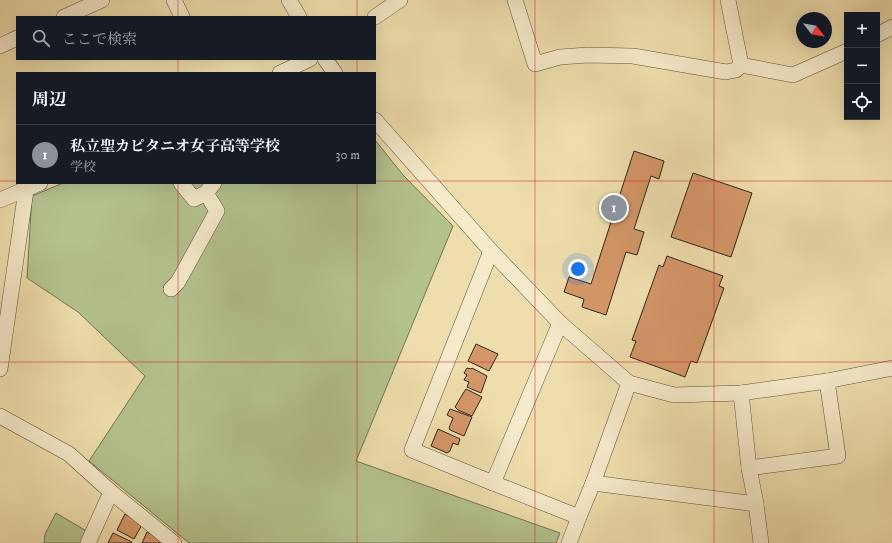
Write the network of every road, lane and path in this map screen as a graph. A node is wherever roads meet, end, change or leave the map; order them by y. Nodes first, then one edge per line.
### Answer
1 (102, 0) edge
2 (174, 0) edge
3 (289, 0) edge
4 (400, 0) edge
5 (515, 0) edge
6 (728, 0) edge
7 (66, 16) edge
8 (182, 16) edge
9 (298, 16) edge
10 (376, 16) edge
11 (892, 27) edge
12 (880, 33) edge
13 (16, 38) edge
14 (0, 46) edge
15 (844, 52) edge
16 (308, 60) edge
17 (326, 60) edge
18 (741, 65) junction
19 (282, 72) edge
20 (334, 72) edge
21 (376, 121) edge
22 (38, 184) edge
23 (181, 184) edge
24 (210, 188) edge
25 (26, 190) junction
26 (0, 200) edge
27 (491, 251) junction
28 (171, 289) dead end
29 (560, 323) junction
30 (892, 368) edge
31 (0, 369) edge
32 (827, 381) junction
33 (629, 383) junction
34 (741, 393) junction
35 (0, 416) edge
36 (749, 468) junction
37 (493, 483) junction
38 (593, 483) junction
39 (111, 492) junction
40 (756, 504) junction
41 (579, 517) junction
42 (88, 543) edge
43 (174, 543) edge
44 (569, 543) edge
45 (761, 543) edge

1 - 7 street
2 - 8 street
3 - 9 street
4 - 10 street
5 - 18 street
6 - 18 street
11 - 12 street
13 - 14 street
15 - 18 street
16 - 19 street
17 - 20 street
21 - 27 street
22 - 25 street
23 - 24 street
24 - 28 street
25 - 26 street
25 - 31 street
27 - 29 street
27 - 37 street
29 - 33 street
29 - 37 street
30 - 32 street
32 - 34 street
32 - 36 street
33 - 34 street
33 - 38 street
34 - 36 street
35 - 39 street
36 - 40 street
37 - 41 street
38 - 40 street
38 - 41 street
39 - 42 street
39 - 43 street
40 - 45 street
41 - 44 street

